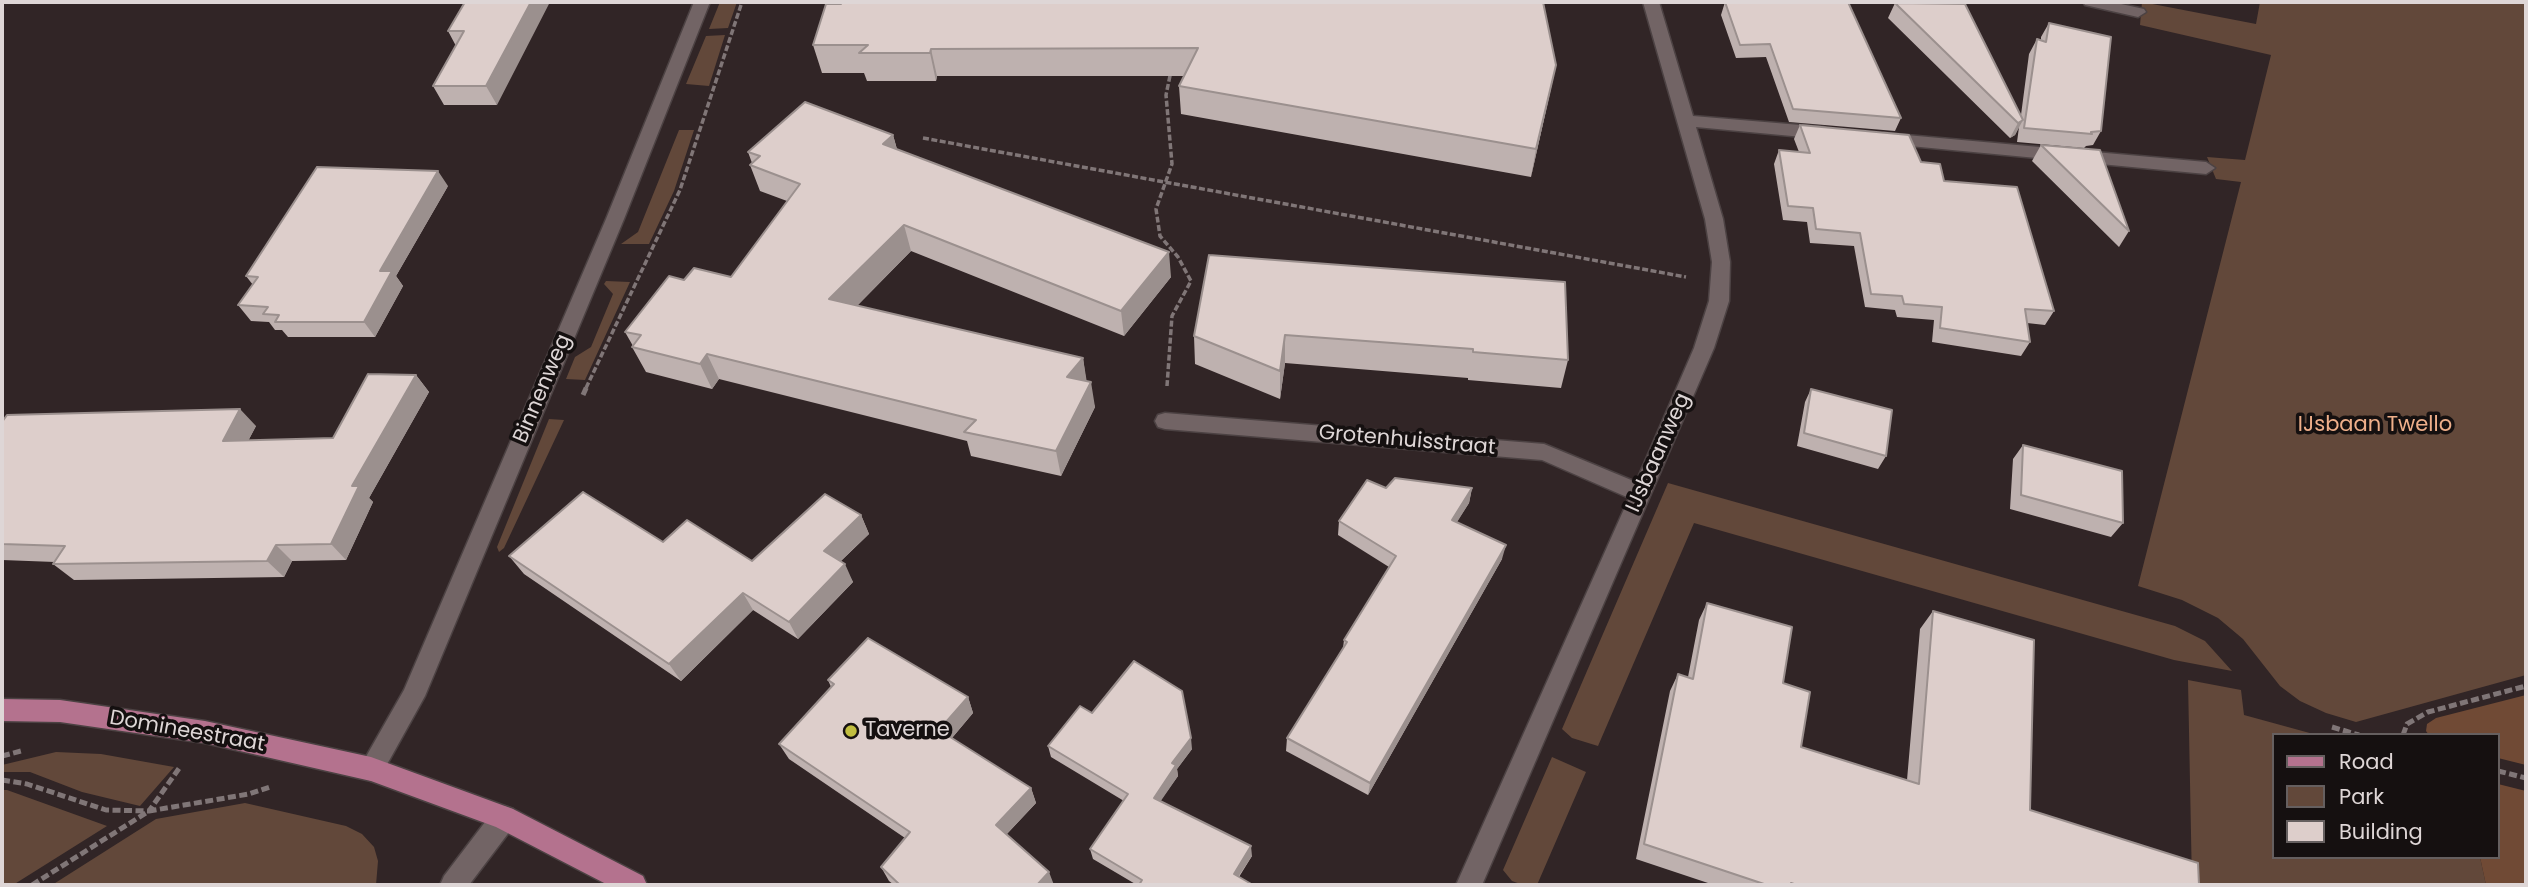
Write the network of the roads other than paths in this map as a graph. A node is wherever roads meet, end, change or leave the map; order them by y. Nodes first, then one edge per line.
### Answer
1 (702, 2) edge
2 (1651, 2) edge
3 (2091, 2) edge
4 (2138, 12) dead end
5 (1688, 121) junction
6 (1838, 134) edge
7 (1865, 137) edge
8 (2206, 168) dead end
9 (1165, 421) road end
10 (1641, 494) junction
11 (2, 710) edge
12 (371, 769) junction
13 (504, 818) junction
14 (453, 885) edge
15 (634, 885) edge
16 (1469, 885) edge

1 - 12 street, Binnenweg
2 - 5 street, IJsbaanweg
3 - 4 street
5 - 6 street
5 - 10 street, IJsbaanweg
7 - 8 street
9 - 10 street, Grotenhuisstraat
10 - 16 street, IJsbaanweg
11 - 12 main road, Domineestraat
12 - 13 main road, Domineestraat
13 - 14 street
13 - 15 main road, Domineestraat

